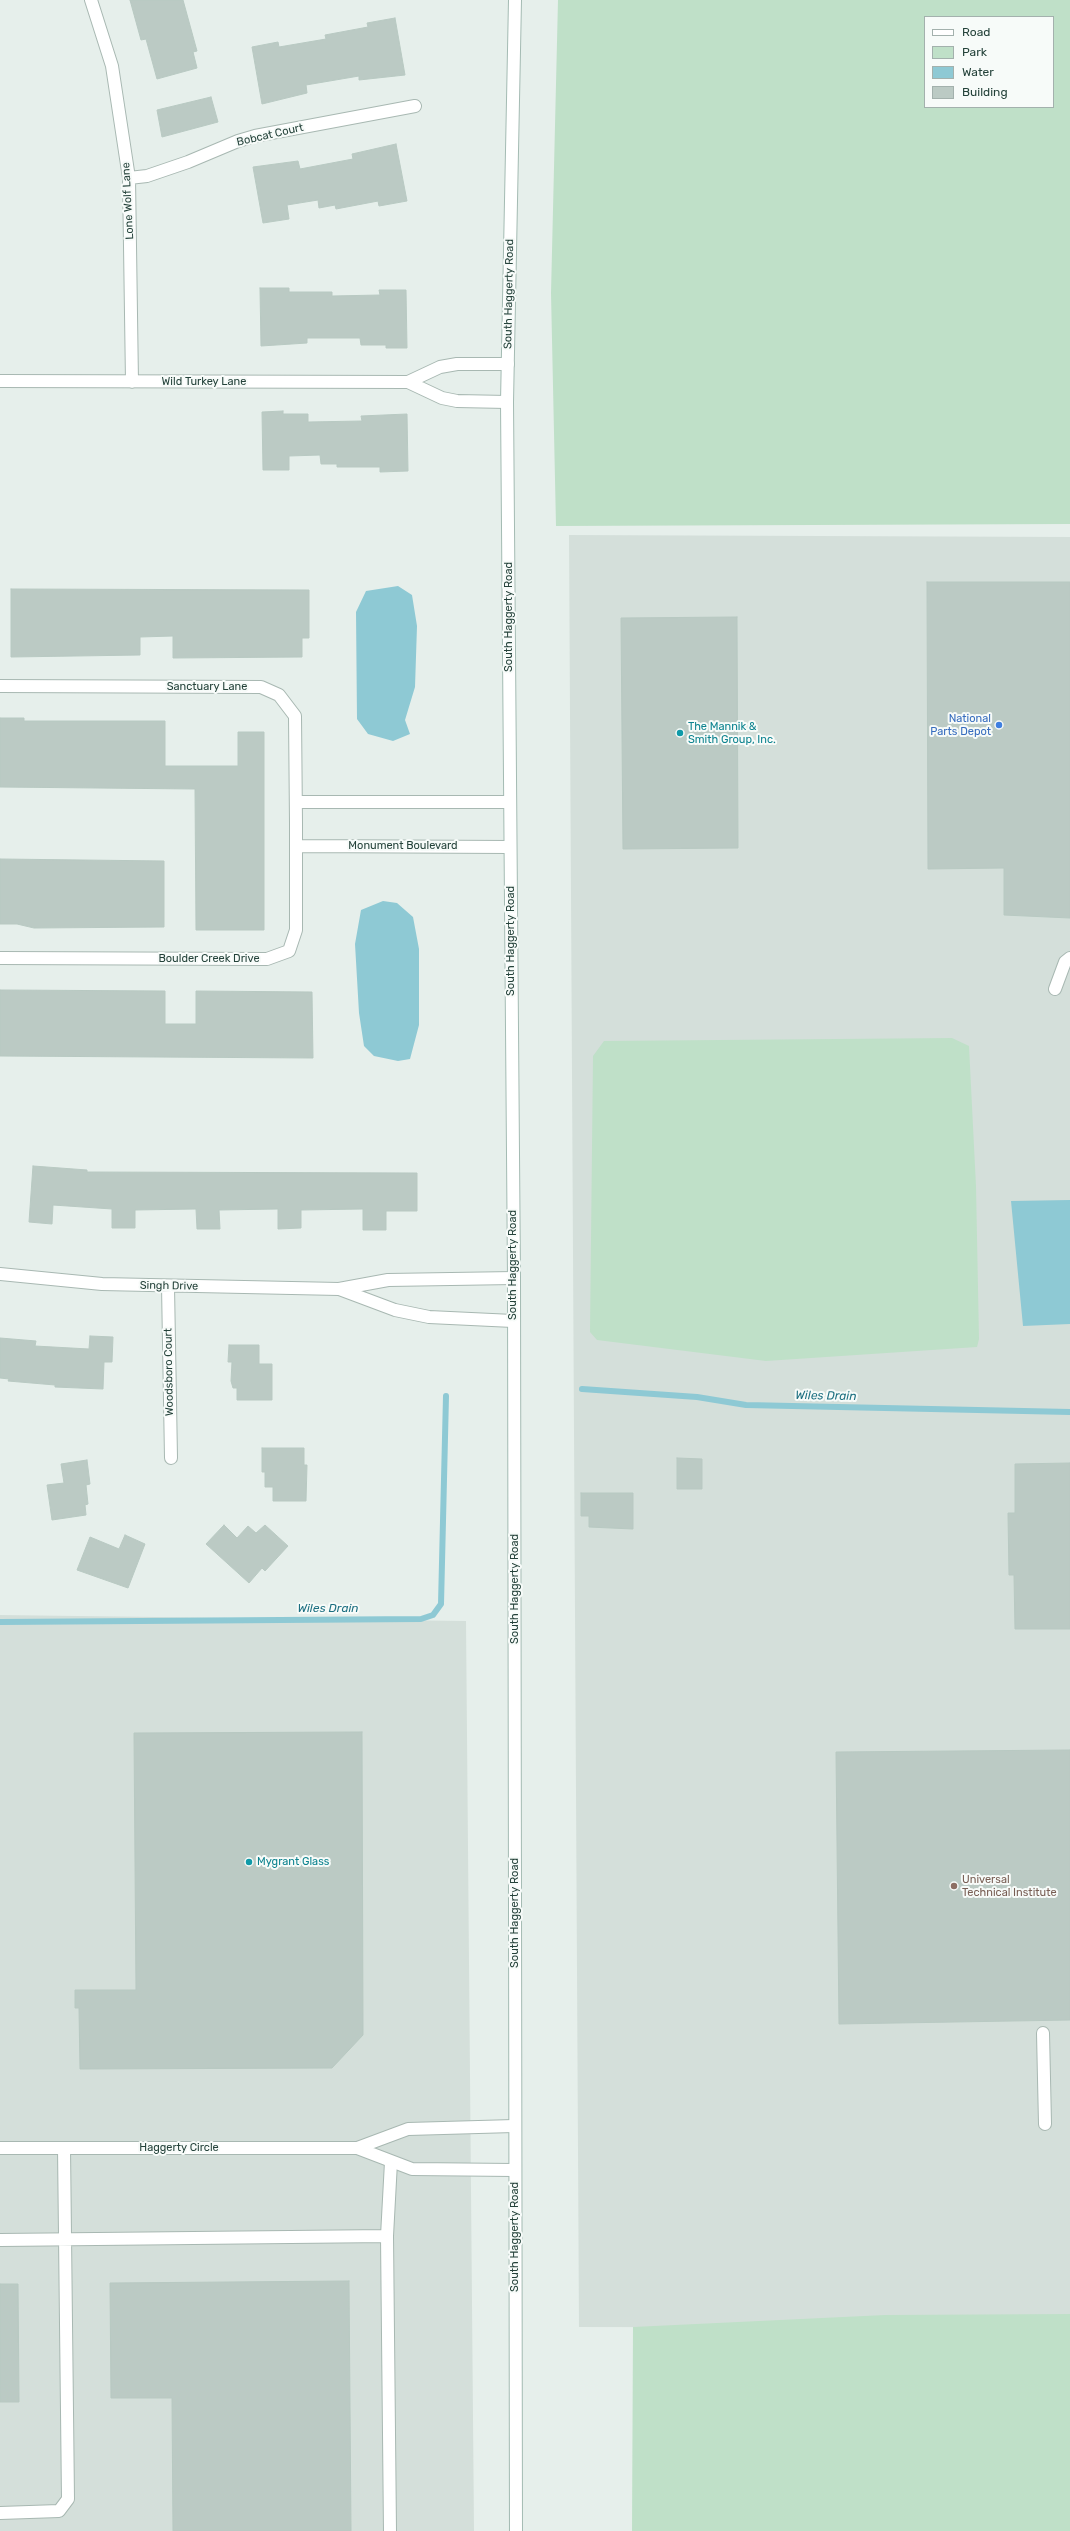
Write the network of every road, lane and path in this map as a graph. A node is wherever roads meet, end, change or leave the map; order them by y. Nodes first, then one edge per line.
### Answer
1 (91, 0) edge
2 (515, 0) edge
3 (415, 106) dead end
4 (129, 178) junction
5 (508, 364) junction
6 (0, 381) edge
7 (132, 382) junction
8 (408, 382) junction
9 (508, 402) junction
10 (0, 686) edge
11 (296, 802) junction
12 (510, 802) junction
13 (296, 823) joint
14 (296, 846) junction
15 (510, 847) junction
16 (0, 958) edge
17 (1070, 958) edge
18 (1055, 989) dead end
19 (0, 1274) edge
20 (514, 1278) junction
21 (168, 1286) junction
22 (339, 1289) junction
23 (513, 1321) junction
24 (170, 1458) dead end
25 (1043, 2033) dead end
26 (1045, 2124) dead end
27 (514, 2126) junction
28 (0, 2148) edge
29 (64, 2148) junction
30 (357, 2148) junction
31 (391, 2162) junction
32 (514, 2170) junction
33 (387, 2236) junction
34 (65, 2239) junction
35 (0, 2240) edge
36 (0, 2513) edge
37 (390, 2531) edge
38 (516, 2531) edge

1 - 4 street, Lone Wolf Lane
2 - 5 street, South Haggerty Road
3 - 4 street, Bobcat Court
4 - 7 street, Lone Wolf Lane
5 - 8 street, Wild Turkey Lane
5 - 9 street, South Haggerty Road
6 - 7 street, Wild Turkey Lane
7 - 8 street, Wild Turkey Lane
8 - 9 street, Wild Turkey Lane
9 - 12 street, South Haggerty Road
10 - 11 street, Sanctuary Lane
11 - 12 street
11 - 13 street, Sanctuary Lane
12 - 15 street, South Haggerty Road
13 - 14 street, Boulder Creek Drive
14 - 15 street, Monument Boulevard
14 - 16 street, Boulder Creek Drive
15 - 20 street, South Haggerty Road
17 - 18 street
19 - 21 street, Singh Drive
20 - 22 street, Singh Drive
20 - 23 street, South Haggerty Road
21 - 22 street, Singh Drive
21 - 24 street, Woodsboro Court
22 - 23 street, Singh Drive
23 - 27 street, South Haggerty Road
25 - 26 street
27 - 30 street, Haggerty Circle
27 - 32 street, South Haggerty Road
28 - 29 street, Haggerty Circle
29 - 30 street, Haggerty Circle
29 - 34 street
30 - 31 street, Haggerty Circle
31 - 32 street, Haggerty Circle
31 - 33 street
32 - 38 street, South Haggerty Road
33 - 34 street
33 - 37 street
34 - 35 street
34 - 36 street

